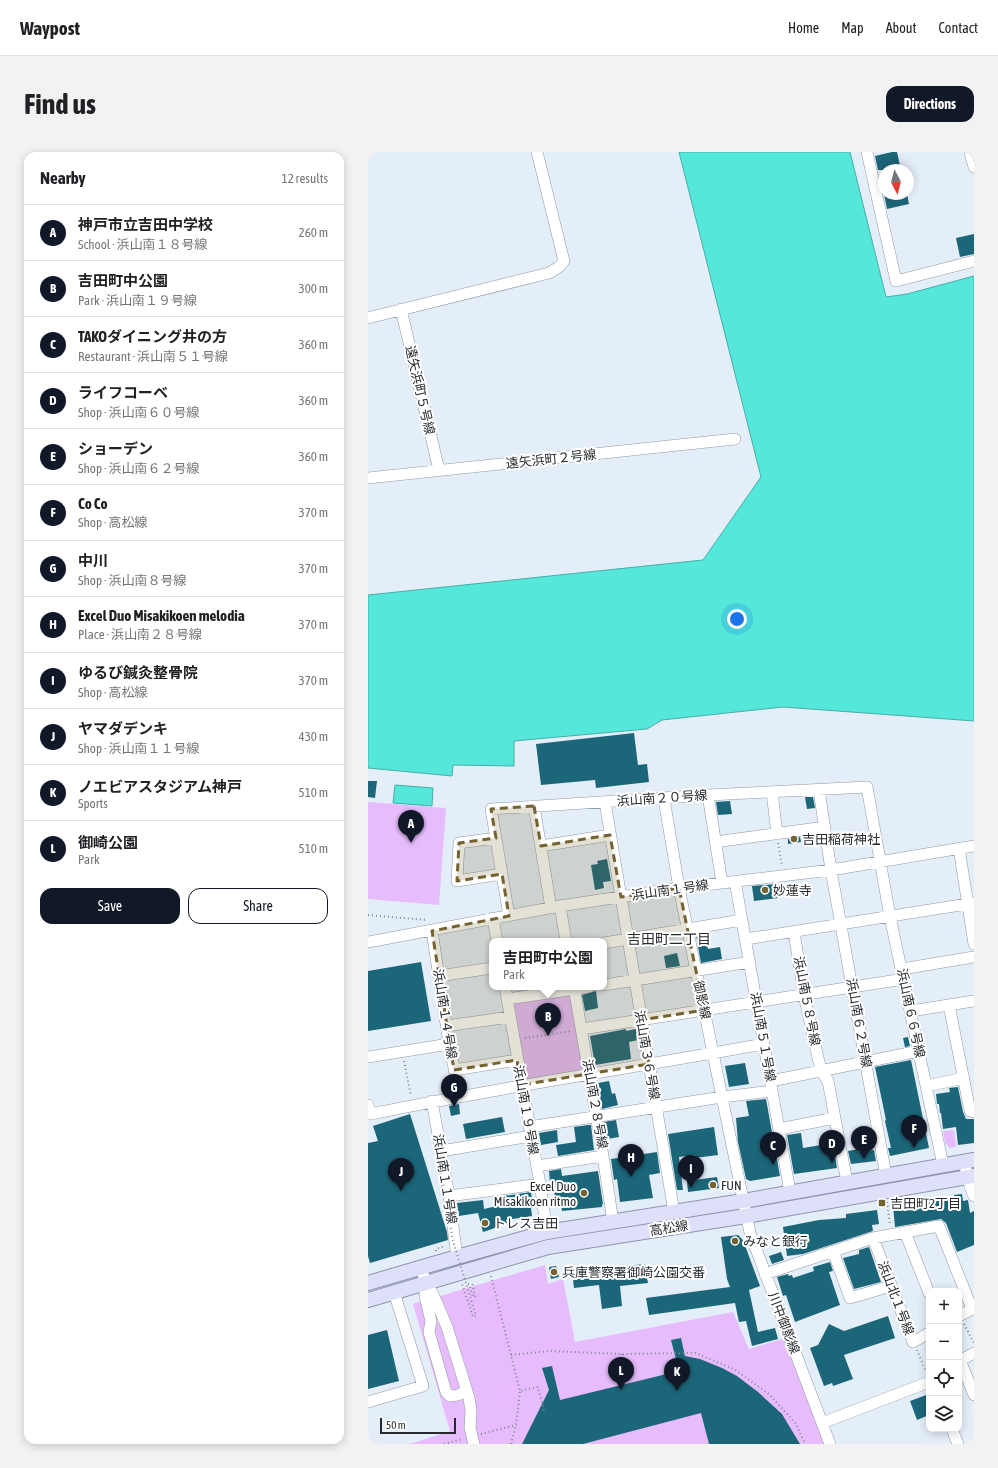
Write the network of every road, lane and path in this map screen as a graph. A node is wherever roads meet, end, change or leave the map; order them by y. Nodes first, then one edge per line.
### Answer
1 (537, 152) edge
2 (867, 152) edge
3 (970, 152) edge
4 (974, 168) edge
5 (974, 261) edge
6 (401, 309) junction
7 (368, 318) edge
8 (735, 439) dead end
9 (439, 470) junction
10 (368, 478) edge
11 (819, 790) junction
12 (772, 792) junction
13 (708, 795) junction
14 (664, 799) junction
15 (605, 802) junction
16 (534, 806) junction
17 (825, 827) junction
18 (777, 834) junction
19 (610, 835) junction
20 (496, 838) junction
21 (716, 842) junction
22 (541, 846) junction
23 (974, 846) edge
24 (959, 848) junction
25 (879, 861) junction
26 (831, 870) junction
27 (502, 874) junction
28 (783, 875) junction
29 (735, 881) junction
30 (722, 883) junction
31 (679, 888) junction
32 (620, 897) junction
33 (971, 904) edge
34 (556, 907) junction
35 (368, 915) edge
36 (509, 916) junction
37 (890, 917) junction
38 (493, 918) junction
39 (742, 920) junction
40 (841, 924) junction
41 (432, 925) junction
42 (688, 929) junction
43 (794, 932) junction
44 (496, 938) edge
45 (565, 938) edge
46 (746, 939) junction
47 (628, 940) junction
48 (368, 942) edge
49 (607, 943) edge
50 (974, 944) edge
51 (974, 958) edge
52 (750, 962) junction
53 (489, 968) edge
54 (696, 971) junction
55 (903, 974) junction
56 (439, 976) junction
57 (634, 980) junction
58 (607, 984) edge
59 (852, 987) junction
60 (506, 990) edge
61 (562, 990) edge
62 (574, 990) edge
63 (804, 995) junction
64 (507, 999) junction
65 (974, 1001) edge
66 (757, 1002) junction
67 (948, 1005) junction
68 (704, 1010) junction
69 (911, 1011) junction
70 (510, 1017) junction
71 (641, 1020) junction
72 (446, 1026) junction
73 (582, 1029) junction
74 (514, 1040) junction
75 (449, 1044) junction
76 (764, 1044) junction
77 (919, 1051) junction
78 (403, 1052) junction
79 (714, 1054) junction
80 (368, 1057) edge
81 (517, 1060) junction
82 (866, 1062) junction
83 (649, 1064) junction
84 (454, 1070) junction
85 (821, 1071) junction
86 (590, 1074) junction
87 (964, 1078) junction
88 (521, 1085) junction
89 (772, 1086) junction
90 (927, 1086) junction
91 (460, 1096) junction
92 (722, 1097) junction
93 (432, 1102) junction
94 (413, 1106) junction
95 (656, 1107) junction
96 (369, 1110) edge
97 (974, 1112) edge
98 (597, 1117) junction
99 (835, 1118) junction
100 (779, 1129) junction
101 (530, 1132) junction
102 (440, 1156) junction
103 (603, 1156) junction
104 (969, 1161) edge
105 (537, 1166) junction
106 (943, 1166) junction
107 (886, 1176) junction
108 (971, 1176) edge
109 (847, 1182) junction
110 (540, 1184) junction
111 (885, 1191) junction
112 (790, 1192) junction
113 (449, 1196) junction
114 (974, 1196) edge
115 (743, 1201) junction
116 (674, 1212) junction
117 (746, 1216) junction
118 (613, 1222) junction
119 (547, 1232) junction
120 (905, 1232) junction
121 (892, 1234) junction
122 (873, 1238) junction
123 (834, 1251) junction
124 (457, 1257) junction
125 (421, 1268) junction
126 (765, 1274) junction
127 (490, 1276) dead end
128 (471, 1281) dead end
129 (426, 1283) junction
130 (368, 1284) edge
131 (462, 1284) dead end
132 (466, 1284) junction
133 (891, 1286) junction
134 (927, 1288) edge
135 (394, 1292) junction
136 (368, 1300) edge
137 (962, 1314) edge
138 (962, 1322) edge
139 (926, 1335) edge
140 (913, 1342) junction
141 (974, 1344) edge
142 (974, 1353) edge
143 (622, 1354) junction
144 (511, 1355) junction
145 (962, 1359) edge
146 (962, 1364) edge
147 (926, 1372) edge
148 (629, 1381) dead end
149 (926, 1383) edge
150 (973, 1387) edge
151 (466, 1389) junction
152 (520, 1391) junction
153 (368, 1402) edge
154 (546, 1412) dead end
155 (822, 1423) junction
156 (953, 1432) edge
157 (474, 1444) edge
158 (511, 1444) edge
159 (805, 1444) edge
160 (830, 1444) edge
161 (958, 1444) edge

1 - 6 street
2 - 5 street
3 - 4 street
6 - 7 street
6 - 9 street, 遠矢浜町５号線
8 - 9 street, 遠矢浜町２号線
9 - 10 street, 遠矢浜町２号線
11 - 12 street, 浜山南２０号線
11 - 17 street, 浜山南６２号線
11 - 25 street, 浜山南２０号線
12 - 13 street, 浜山南２０号線
12 - 18 street
13 - 14 street, 浜山南２０号線
13 - 21 street
14 - 15 street, 浜山南２０号線
14 - 31 street, 御影線
15 - 16 street, 浜山南２０号線
15 - 19 street, 浜山南３６号線
16 - 20 street, 浜山南２０号線
16 - 22 street
17 - 18 street
17 - 26 street, 浜山南６２号線
18 - 21 street
18 - 28 path
19 - 22 street
19 - 32 street, 浜山南３６号線
20 - 27 street, 浜山南２０号線
20 - 27 street
21 - 30 street
22 - 34 street
23 - 24 street, 浜山南１号線
24 - 25 street, 浜山南１号線
24 - 33 street
25 - 26 street, 浜山南１号線
25 - 37 street, 浜山南６６号線
26 - 28 street, 浜山南１号線
26 - 40 street, 浜山南６２号線
27 - 36 street, 浜山南２０号線
28 - 29 street, 浜山南１号線
29 - 30 street, 浜山南１号線
29 - 39 street, 浜山南５１号線
30 - 31 street, 浜山南１号線
31 - 32 street, 浜山南１号線
31 - 42 street, 御影線
32 - 34 street, 浜山南１号線
32 - 47 street, 浜山南３６号線
33 - 37 street
33 - 50 street
34 - 36 street, 浜山南１号線
34 - 45 street
35 - 41 path
36 - 38 street, 浜山南１号線
37 - 40 street
37 - 55 street, 浜山南６６号線
38 - 41 street, 浜山南１号線
38 - 44 street
39 - 42 street
39 - 46 street, 浜山南５１号線
40 - 43 street
40 - 59 street, 浜山南６２号線
41 - 48 street, 浜山南１号線
41 - 56 street, 浜山南１４号線
42 - 47 street
42 - 54 street, 御影線
43 - 46 street
43 - 63 street, 浜山南５８号線
46 - 52 street, 浜山南５１号線
47 - 49 street
47 - 57 street, 浜山南３６号線
51 - 55 street
52 - 54 street
52 - 66 street, 浜山南５１号線
53 - 56 street
54 - 57 street
54 - 68 street, 御影線
55 - 59 street
55 - 69 street, 浜山南６６号線
56 - 72 street, 浜山南１４号線
57 - 58 street
57 - 71 street, 浜山南３６号線
59 - 63 street
59 - 82 street, 浜山南６２号線
60 - 64 street, 浜山南１９号線
61 - 64 street
62 - 73 street, 浜山南２８号線
63 - 66 street
63 - 85 street, 浜山南５８号線
64 - 70 street, 浜山南１９号線
65 - 67 street
66 - 68 street
66 - 76 street, 浜山南５１号線
67 - 69 street
67 - 87 street
68 - 71 street
68 - 79 street, 御影線
69 - 77 street, 浜山南６６号線
70 - 72 street
70 - 74 street, 浜山南１９号線
71 - 73 street
71 - 83 street, 浜山南３６号線
72 - 75 street, 浜山南１４号線
73 - 74 path
73 - 86 street, 浜山南２８号線
74 - 81 street, 浜山南１９号線
75 - 78 street
75 - 84 street, 浜山南１４号線
76 - 79 street
76 - 89 street, 浜山南５１号線
77 - 82 street
77 - 90 street, 浜山南６６号線
78 - 80 street
78 - 94 path
79 - 83 street
79 - 92 street, 御影線
81 - 84 street
81 - 88 street, 浜山南１９号線
82 - 85 street
82 - 107 street, 浜山南６２号線
83 - 86 street
83 - 95 street, 浜山南３６号線
84 - 91 street, 浜山南１４号線
85 - 89 street
85 - 99 street, 浜山南５８号線
86 - 88 street
86 - 98 street, 浜山南２８号線
87 - 90 street
87 - 97 street
88 - 91 street
88 - 101 street, 浜山南１９号線
89 - 92 street
89 - 100 street, 浜山南５１号線
90 - 106 street, 浜山南６６号線
91 - 93 street
92 - 95 street
92 - 115 street, 御影線
93 - 94 street
93 - 102 street, 浜山南１１号線
94 - 96 street
95 - 98 street
95 - 116 street, 浜山南３６号線
98 - 101 street
98 - 103 street, 浜山南２８号線
99 - 100 street
99 - 109 street, 浜山南５８号線
100 - 112 street, 浜山南５１号線
101 - 102 street
101 - 105 street, 浜山南１９号線
102 - 113 street, 浜山南１１号線
102 - 132 path, bridge
103 - 105 street
103 - 118 street, 浜山南２８号線
104 - 106 main road, 高松線
104 - 108 street
105 - 110 street, 浜山南１９号線
106 - 107 main road, 高松線
107 - 109 main road, 高松線
108 - 111 main road, 高松線
108 - 114 street
109 - 112 main road, 高松線
110 - 113 street
110 - 119 street, 浜山南１９号線
111 - 117 main road, 高松線
111 - 121 path
112 - 115 main road, 高松線
113 - 124 street, 浜山南１１号線
115 - 116 main road, 高松線
115 - 117 street, 川中御影線
116 - 118 main road, 高松線
117 - 126 street, 川中御影線
117 - 129 main road, 高松線
118 - 119 main road, 高松線
119 - 124 main road, 高松線
120 - 121 street
120 - 134 street
120 - 137 street
121 - 122 street
122 - 123 street
122 - 133 street, 浜山北１号線
123 - 126 street
123 - 133 street
124 - 125 main road, 高松線
125 - 129 street
125 - 130 main road, 高松線
126 - 155 street, 川中御影線
127 - 144 path
128 - 132 path, bridge
129 - 135 main road, 高松線
129 - 151 street
129 - 151 street
131 - 132 path, bridge
133 - 140 street, 浜山北１号線
135 - 136 main road, 高松線
135 - 153 street
138 - 141 path
139 - 140 street, 浜山北１号線
140 - 147 path
142 - 145 street
143 - 144 path
143 - 148 path
143 - 159 path
144 - 152 path
146 - 150 street
149 - 155 street
151 - 157 street
152 - 154 path
152 - 158 path
155 - 160 street, 川中御影線
156 - 161 street

